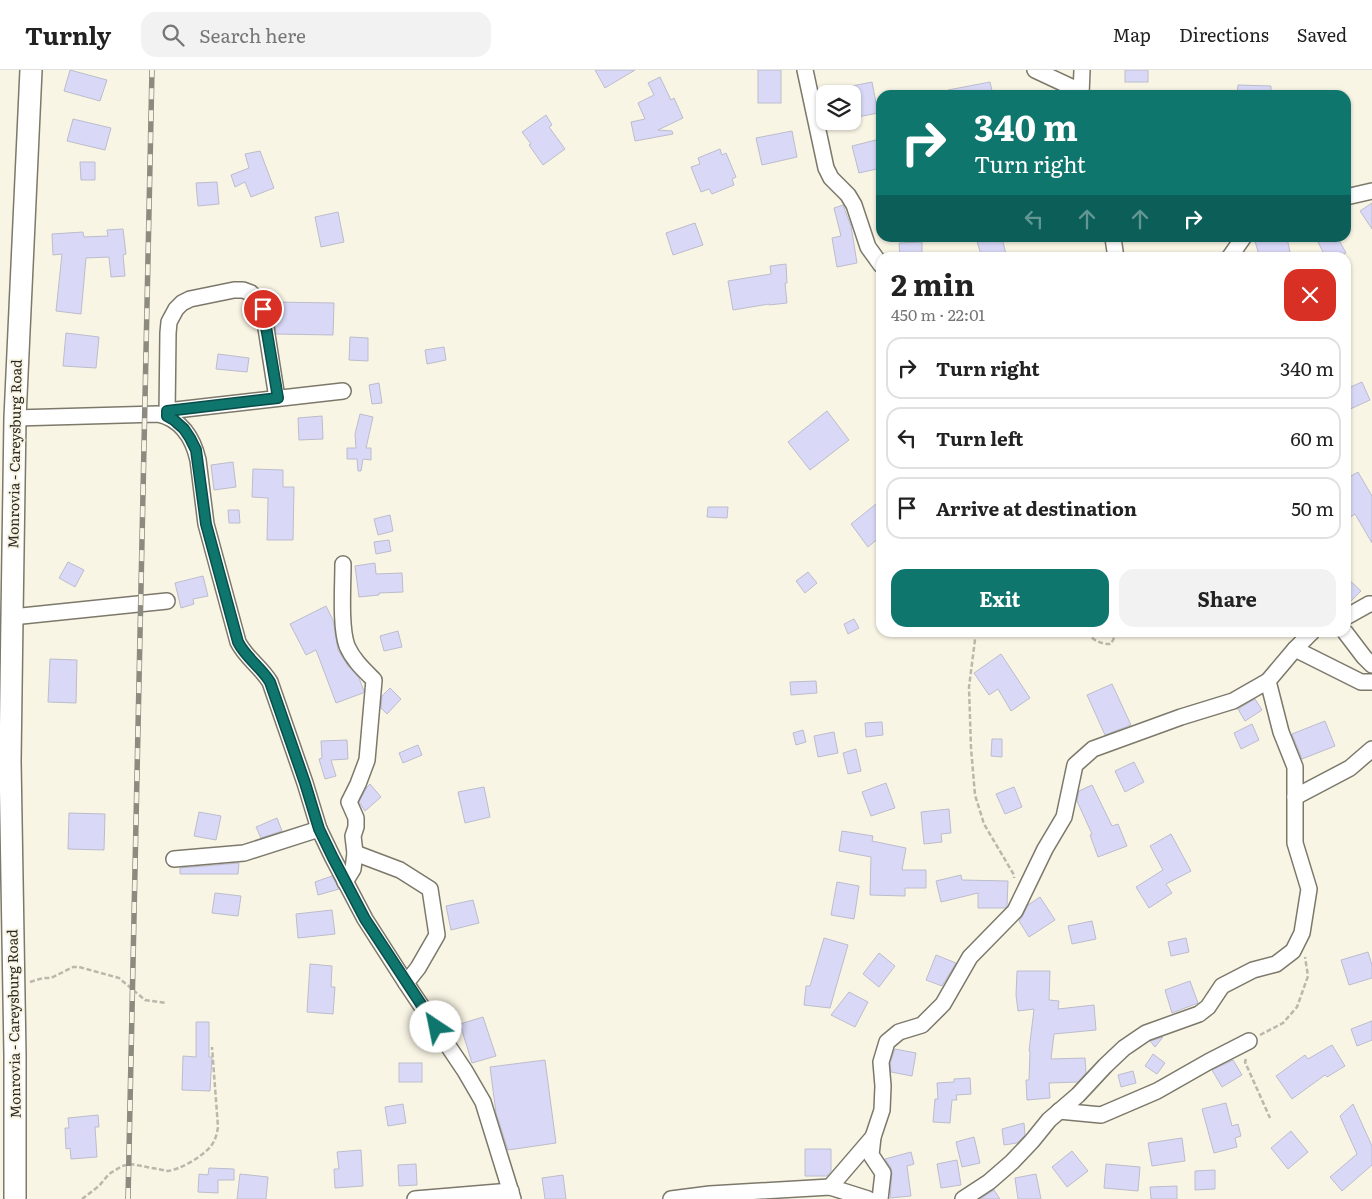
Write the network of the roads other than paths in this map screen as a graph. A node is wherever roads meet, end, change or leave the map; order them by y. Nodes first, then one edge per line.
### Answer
1 (31, 70) edge
2 (805, 70) edge
3 (1035, 70) edge
4 (1082, 70) edge
5 (1075, 90) edge
6 (1081, 90) edge
7 (1372, 191) edge
8 (1351, 196) edge
9 (876, 258) edge
10 (343, 391) dead end
11 (278, 398) junction
12 (167, 413) junction
13 (15, 418) junction
14 (343, 564) dead end
15 (167, 601) dead end
16 (1372, 604) edge
17 (1351, 614) edge
18 (12, 617) junction
19 (1307, 637) edge
20 (1349, 637) edge
21 (1295, 649) junction
22 (1372, 665) edge
23 (1268, 681) junction
24 (1372, 682) edge
25 (1372, 749) edge
26 (1295, 797) junction
27 (319, 829) junction
28 (6, 851) edge
29 (355, 853) junction
30 (174, 859) dead end
31 (345, 882) junction
32 (406, 983) junction
33 (1249, 1041) road end
34 (7, 1055) edge
35 (7, 1100) edge
36 (1059, 1111) junction
37 (873, 1137) junction
38 (830, 1187) junction
39 (512, 1195) edge
40 (15, 1199) edge
41 (415, 1199) edge
42 (671, 1199) edge
43 (868, 1199) edge
44 (880, 1199) edge
45 (963, 1199) edge

1 - 13 main road, Monrovia - Careysburg Road
2 - 9 street
3 - 5 street
4 - 6 street
7 - 8 street
10 - 11 street
11 - 12 street
11 - 12 street
12 - 13 street
12 - 27 street
13 - 18 main road, Monrovia - Careysburg Road
14 - 29 street
15 - 18 street
16 - 17 street
18 - 28 main road, Monrovia - Careysburg Road
19 - 21 street
20 - 22 street
21 - 23 street
21 - 24 street
23 - 26 street
23 - 37 street
25 - 26 street
26 - 36 street
27 - 30 street
27 - 31 street
28 - 34 main road, Monrovia - Careysburg Road
29 - 31 street
29 - 32 street
31 - 32 street
32 - 39 street
33 - 36 street
34 - 35 main road, Monrovia - Careysburg Road
35 - 40 main road, Monrovia - Careysburg Road
36 - 45 street
37 - 38 street
37 - 44 street
38 - 42 street
38 - 43 street
39 - 41 street

